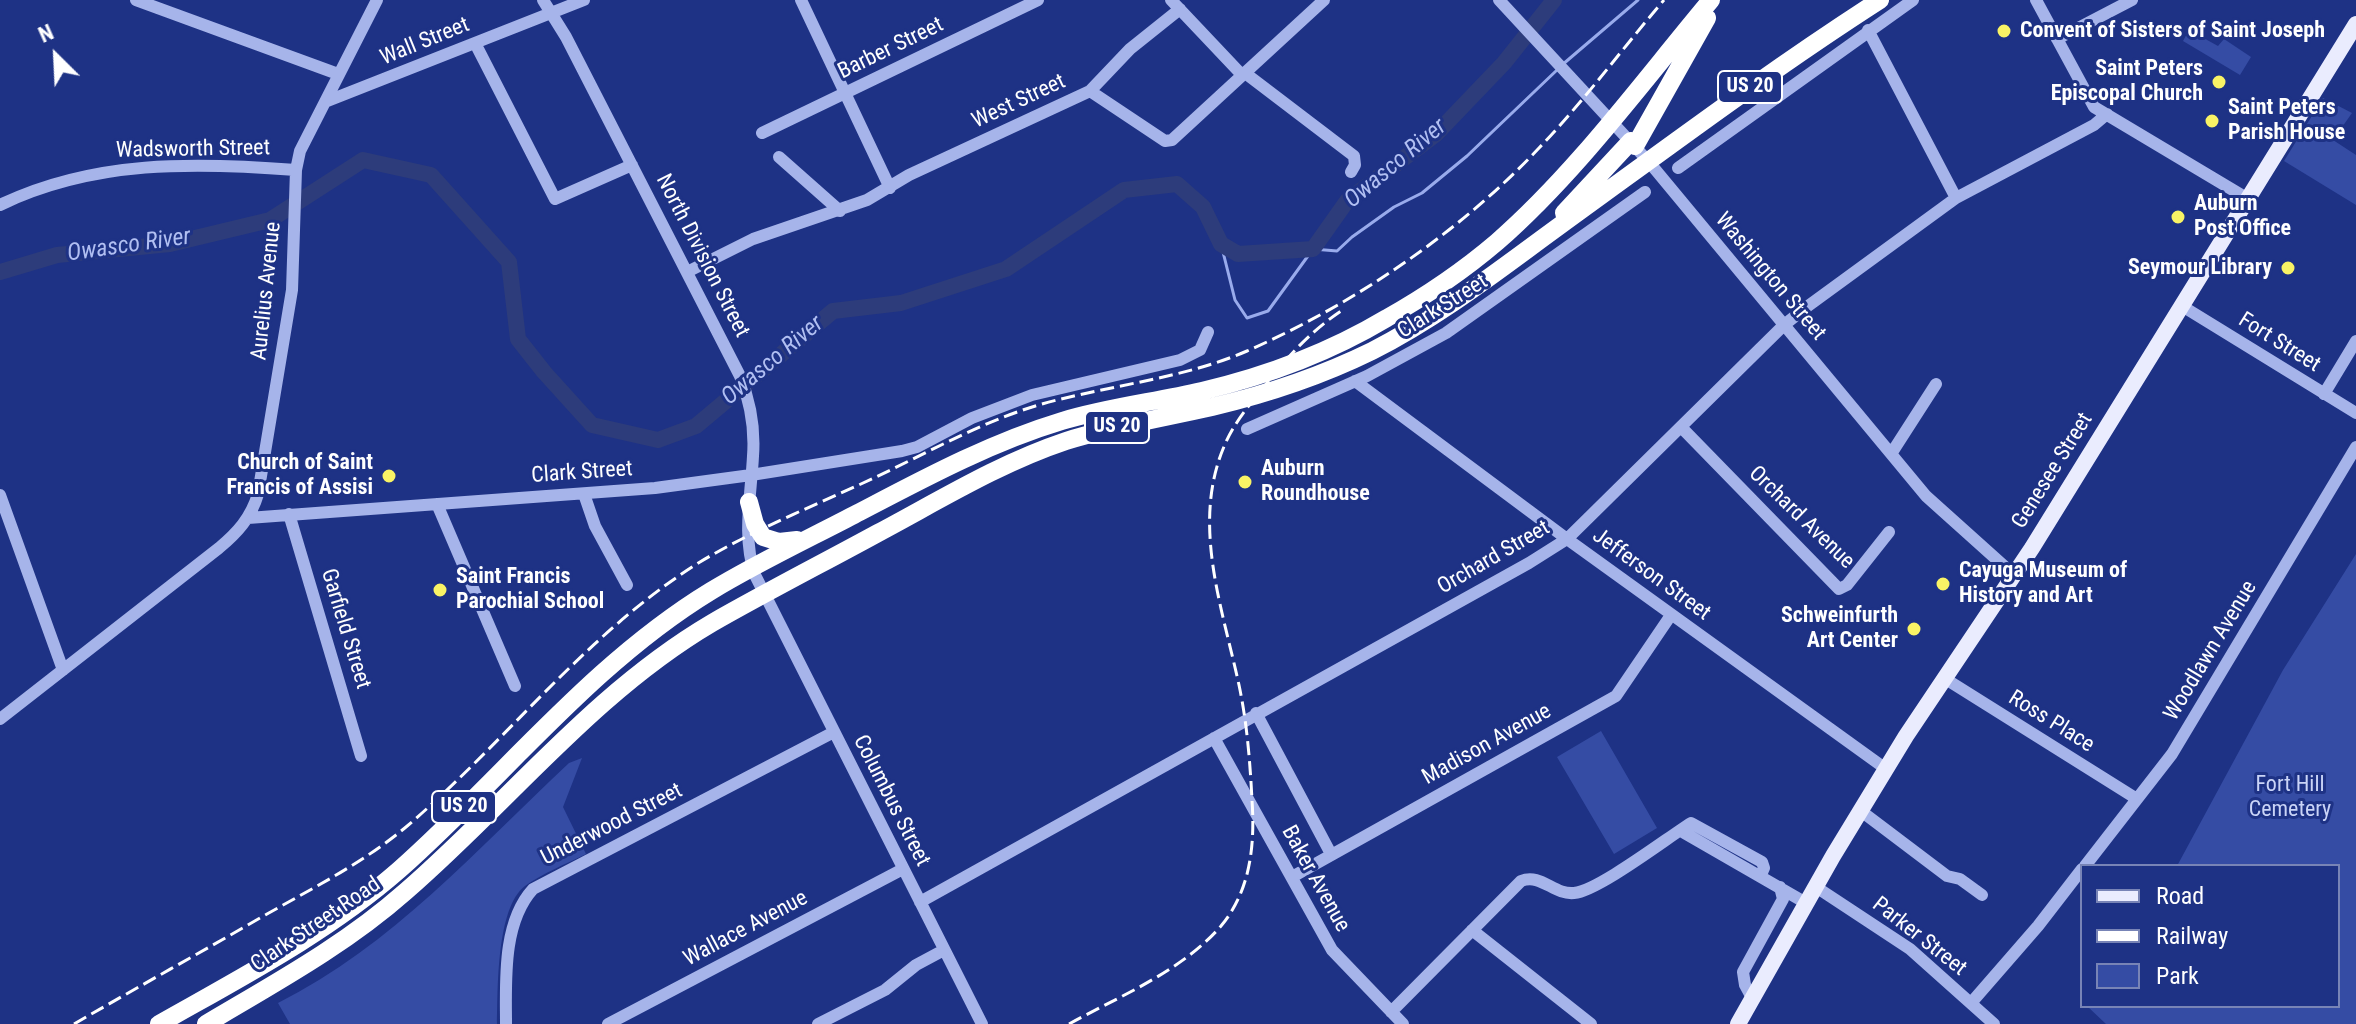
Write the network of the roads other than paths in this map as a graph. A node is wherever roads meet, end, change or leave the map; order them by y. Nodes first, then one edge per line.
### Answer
1 (136, 0) edge
2 (377, 0) edge
3 (543, 0) edge
4 (584, 0) edge
5 (801, 0) edge
6 (1038, 0) edge
7 (1499, 0) edge
8 (1712, 0) edge
9 (1880, 0) edge
10 (1913, 0) edge
11 (2036, 0) edge
12 (2132, 0) edge
13 (1320, 1) edge
14 (1175, 4) edge
15 (552, 13) junction
16 (2356, 24) edge
17 (1868, 30) junction
18 (2057, 39) junction
19 (475, 43) junction
20 (333, 72) junction
21 (1244, 74) junction
22 (1090, 91) junction
23 (844, 94) junction
24 (325, 102) junction
25 (2107, 114) junction
26 (1611, 120) junction
27 (762, 133) dead end
28 (1633, 144) junction
29 (779, 157) dead end
30 (1649, 162) junction
31 (632, 165) junction
32 (1678, 168) dead end
33 (1351, 172) dead end
34 (296, 174) junction
35 (890, 188) junction
36 (1645, 192) dead end
37 (1956, 198) junction
38 (2248, 199) junction
39 (0, 205) edge
40 (840, 211) junction
41 (1548, 235) junction
42 (687, 272) junction
43 (2182, 306) junction
44 (1784, 325) junction
45 (1208, 332) dead end
46 (2356, 341) edge
47 (1355, 381) junction
48 (1936, 384) dead end
49 (2324, 394) junction
50 (2356, 413) edge
51 (1681, 427) junction
52 (1247, 429) dead end
53 (2356, 447) edge
54 (1891, 454) junction
55 (751, 475) junction
56 (584, 494) junction
57 (0, 495) edge
58 (749, 502) junction
59 (437, 504) junction
60 (289, 514) junction
61 (248, 518) junction
62 (1889, 532) dead end
63 (815, 536) junction
64 (1567, 539) junction
65 (752, 567) junction
66 (2014, 575) junction
67 (627, 585) dead end
68 (764, 595) junction
69 (1671, 615) junction
70 (63, 670) junction
71 (1944, 678) junction
72 (515, 686) dead end
73 (1256, 713) junction
74 (0, 719) edge
75 (834, 732) junction
76 (1214, 738) junction
77 (361, 756) dead end
78 (1886, 769) junction
79 (2137, 799) junction
80 (1861, 811) junction
81 (1331, 854) junction
82 (2086, 864) edge
83 (903, 869) junction
84 (2080, 872) edge
85 (1292, 877) junction
86 (1780, 887) junction
87 (1816, 887) junction
88 (1982, 895) dead end
89 (920, 902) junction
90 (1806, 903) junction
91 (1472, 930) junction
92 (944, 950) junction
93 (1752, 998) junction
94 (1971, 1003) junction
95 (1391, 1012) junction
96 (1743, 1022) edge
97 (1401, 1023) edge
98 (159, 1024) edge
99 (206, 1024) edge
100 (506, 1024) edge
101 (608, 1024) edge
102 (818, 1024) edge
103 (982, 1024) edge
104 (1591, 1024) edge
105 (1994, 1024) edge

1 - 20 street
2 - 20 street, Aurelius Avenue
3 - 15 street, North Division Street
4 - 15 street, Wall Street
5 - 23 street
6 - 23 street, Barber Street
7 - 26 street, Washington Street
8 - 26 highway, US 20
8 - 28 highway
9 - 30 highway, US 20
10 - 17 street
11 - 18 street
12 - 18 street
13 - 21 street, West Street
14 - 21 street
14 - 22 street
15 - 19 street, Wall Street
15 - 31 street, North Division Street
16 - 38 main road, Genesee Street
17 - 32 street
17 - 37 street
18 - 25 street
19 - 24 street, Wall Street
19 - 31 street
20 - 24 street, Aurelius Avenue
21 - 22 street, West Street
21 - 33 street
22 - 35 street, West Street
23 - 27 street, Barber Street
23 - 35 street
24 - 34 street, Aurelius Avenue
25 - 37 street, Orchard Street
25 - 38 street
26 - 28 street, Washington Street
26 - 63 highway, US 20
28 - 30 street, Washington Street
28 - 41 highway
29 - 40 street
30 - 41 highway, US 20
30 - 44 street, Washington Street
31 - 42 street, North Division Street
34 - 39 street, Wadsworth Street
34 - 61 street, Aurelius Avenue
35 - 40 street, West Street
36 - 47 street, Clark Street
37 - 44 street, Orchard Street
38 - 43 main road, Genesee Street
40 - 42 street, West Street
41 - 68 highway, US 20
42 - 55 street, North Division Street
43 - 49 street, Fort Street
43 - 66 main road, Genesee Street
44 - 51 street, Orchard Street
44 - 54 street, Washington Street
45 - 55 street, Clark Street
46 - 49 street
47 - 52 street, Clark Street
47 - 64 street, Jefferson Street
48 - 54 street
49 - 50 street, Fort Street
51 - 62 street, Orchard Avenue
51 - 64 street, Orchard Street
53 - 79 street, Woodlawn Avenue
54 - 66 street, Washington Street
55 - 56 street, Clark Street
55 - 58 street, North Division Street
56 - 59 street, Clark Street
56 - 67 street
57 - 70 street
58 - 63 highway
58 - 65 street, North Division Street
59 - 60 street, Clark Street
59 - 72 street
60 - 61 street, Clark Street
60 - 77 street, Garfield Street
61 - 70 street
63 - 65 highway, US 20
64 - 69 street, Jefferson Street
64 - 73 street, Orchard Street
65 - 68 street, North Division Street
65 - 98 highway, US 20
66 - 71 main road, Genesee Street
68 - 75 street, Columbus Street
68 - 99 highway, Clark Street Road / US 20
69 - 78 street, Jefferson Street
69 - 81 street, Madison Avenue
70 - 74 street
71 - 78 main road, Genesee Street
71 - 79 street, Ross Place
73 - 76 street, Orchard Street
73 - 81 street
75 - 83 street, Columbus Street
75 - 100 street, Underwood Street
76 - 85 street, Baker Avenue
76 - 89 street, Orchard Street
78 - 80 main road, Genesee Street
79 - 82 street, Woodlawn Avenue
80 - 87 main road, Genesee Street
80 - 88 street
81 - 85 street, Madison Avenue
83 - 89 street, Columbus Street
83 - 101 street, Wallace Avenue
84 - 94 street, Woodlawn Avenue
85 - 95 street, Baker Avenue
86 - 90 street
86 - 91 street
86 - 93 street
87 - 90 main road, Genesee Street
87 - 94 street, Parker Street
89 - 92 street, Columbus Street
90 - 93 main road, Genesee Street
91 - 95 street
91 - 104 street
92 - 102 street
92 - 103 street, Columbus Street
93 - 96 main road, Genesee Street
94 - 105 street, Parker Street
95 - 97 street, Baker Avenue

